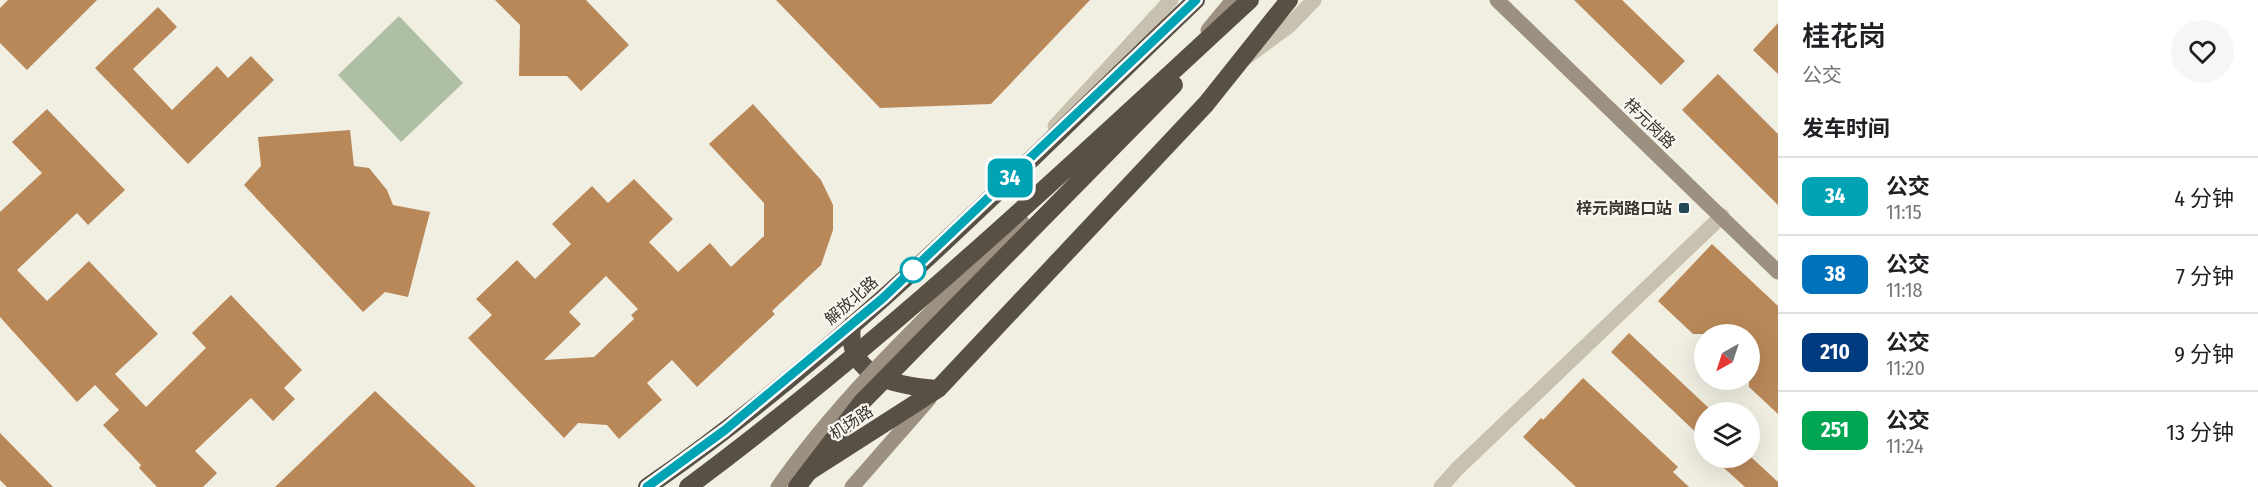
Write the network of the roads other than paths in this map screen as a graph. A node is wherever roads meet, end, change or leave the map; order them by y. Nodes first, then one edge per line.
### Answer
1 (1171, 0) edge
2 (1196, 0) edge
3 (1233, 0) edge
4 (1251, 0) edge
5 (1289, 0) edge
6 (1314, 0) edge
7 (1497, 0) edge
8 (1242, 60) junction
9 (982, 205) junction
10 (1722, 216) junction
11 (1778, 272) edge
12 (852, 325) junction
13 (938, 389) junction
14 (647, 487) edge
15 (688, 487) edge
16 (778, 487) edge
17 (784, 487) edge
18 (797, 487) edge
19 (852, 487) edge
20 (1441, 487) edge

1 - 9 street
2 - 9 highway, 解放北路
3 - 16 main road, bridge
4 - 15 highway, bridge
4 - 18 highway, bridge
5 - 8 highway
6 - 8 street
7 - 10 main road, 梓元岗路
8 - 13 highway
9 - 12 highway, 解放北路
10 - 11 main road, 梓元岗路
10 - 20 street
12 - 13 highway
12 - 14 highway, 解放北路
13 - 17 highway, 机场路
13 - 19 main road

